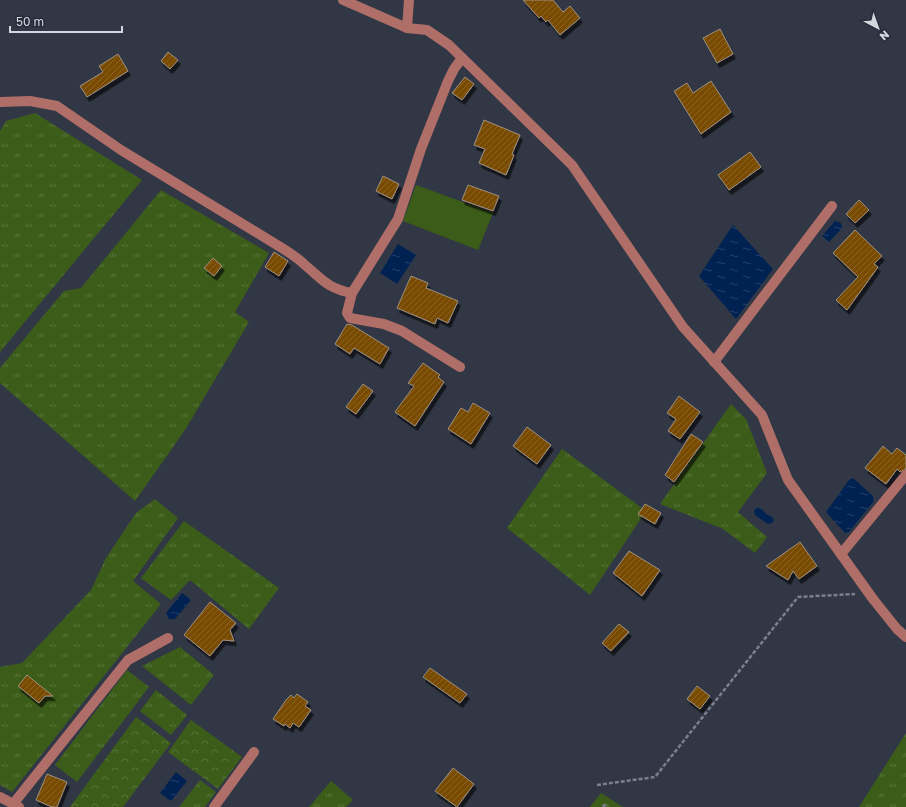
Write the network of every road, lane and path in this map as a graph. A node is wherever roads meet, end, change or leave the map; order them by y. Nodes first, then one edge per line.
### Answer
1 (343, 0) edge
2 (410, 0) edge
3 (407, 28) junction
4 (462, 58) junction
5 (0, 102) edge
6 (832, 206) dead end
7 (352, 293) junction
8 (714, 362) junction
9 (460, 367) dead end
10 (906, 475) edge
11 (841, 554) junction
12 (869, 593) junction
13 (906, 637) edge
14 (168, 638) dead end
15 (254, 752) dead end
16 (597, 785) dead end
17 (0, 797) edge
18 (16, 805) edge
19 (214, 807) edge
20 (603, 807) edge
21 (608, 807) edge

1 - 3 street
2 - 3 street
3 - 4 street
4 - 7 street
4 - 8 street
5 - 7 street
6 - 8 street
7 - 9 street
8 - 11 street
10 - 11 street
11 - 12 street
12 - 13 street
12 - 16 path
14 - 18 street
15 - 19 street
17 - 18 street
20 - 21 path

